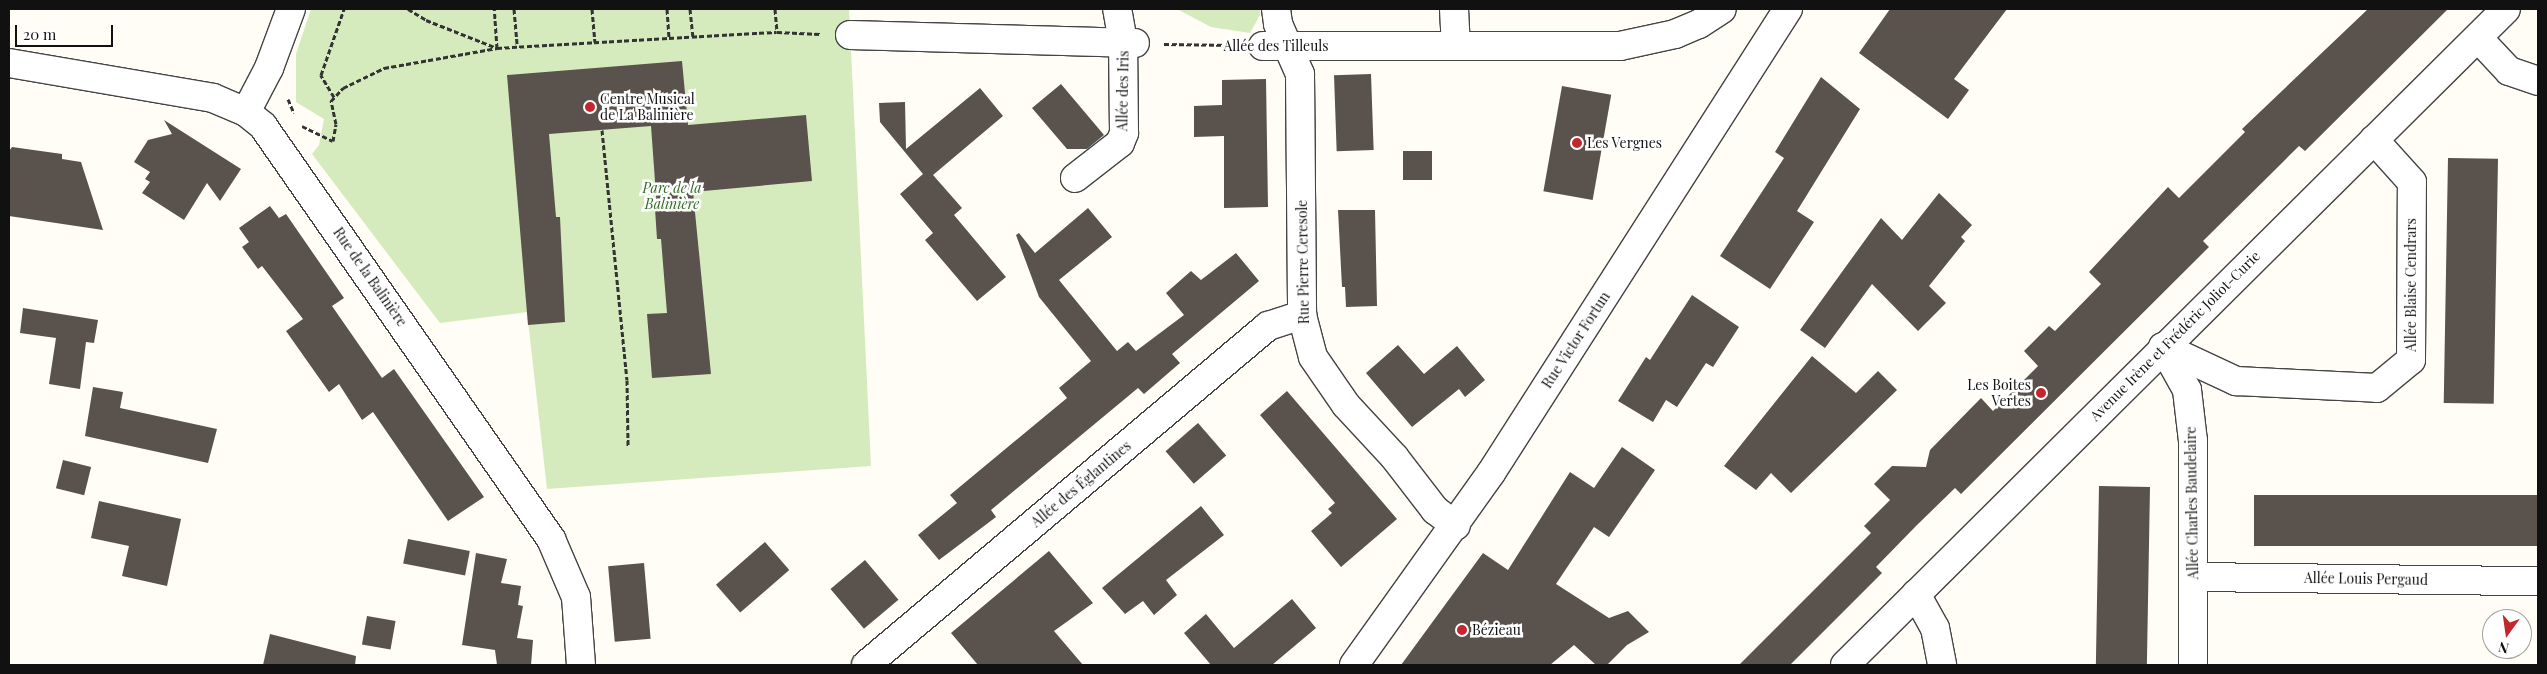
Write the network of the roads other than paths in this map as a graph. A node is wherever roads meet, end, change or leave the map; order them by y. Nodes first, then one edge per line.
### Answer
1 (291, 9) edge
2 (1116, 9) edge
3 (1276, 9) edge
4 (1454, 9) edge
5 (1722, 9) edge
6 (1788, 9) edge
7 (2506, 9) edge
8 (850, 35) road end
9 (2478, 38) junction
10 (1129, 43) junction
11 (1456, 45) junction
12 (1276, 46) junction
13 (9, 64) edge
14 (2538, 81) edge
15 (246, 112) junction
16 (2374, 140) junction
17 (1075, 178) dead end
18 (1302, 315) junction
19 (2163, 347) junction
20 (1456, 526) junction
21 (2194, 577) junction
22 (2538, 580) edge
23 (1916, 594) junction
24 (581, 665) edge
25 (866, 665) edge
26 (1354, 665) edge
27 (1845, 665) edge
28 (1942, 665) edge
29 (2193, 665) edge

1 - 15 street
2 - 10 street, Allée des Iris
3 - 12 street, Rue Pierre Ceresole
4 - 11 street
5 - 11 street, Allée des Tilleuls
6 - 20 street, Rue Victor Fortun
7 - 9 street, Avenue Irène et Frédéric Joliot-Curie
8 - 10 street
9 - 14 street
9 - 16 street, Avenue Irène et Frédéric Joliot-Curie
10 - 17 street, Allée des Iris
11 - 12 street, Allée des Tilleuls
12 - 18 street, Rue Pierre Ceresole
13 - 15 street, Rue de la Balinière
15 - 24 street, Rue de la Balinière
16 - 19 street, Avenue Irène et Frédéric Joliot-Curie
16 - 19 street, Allée Blaise Cendrars
18 - 20 street, Rue Pierre Ceresole
18 - 25 street, Allée des Églantines
19 - 21 street, Allée Charles Baudelaire
19 - 23 street, Avenue Irène et Frédéric Joliot-Curie
20 - 26 street, Rue Victor Fortun
21 - 22 street, Allée Louis Pergaud
21 - 29 street, Allée Charles Baudelaire
23 - 27 street, Avenue Irène et Frédéric Joliot-Curie
23 - 28 street

